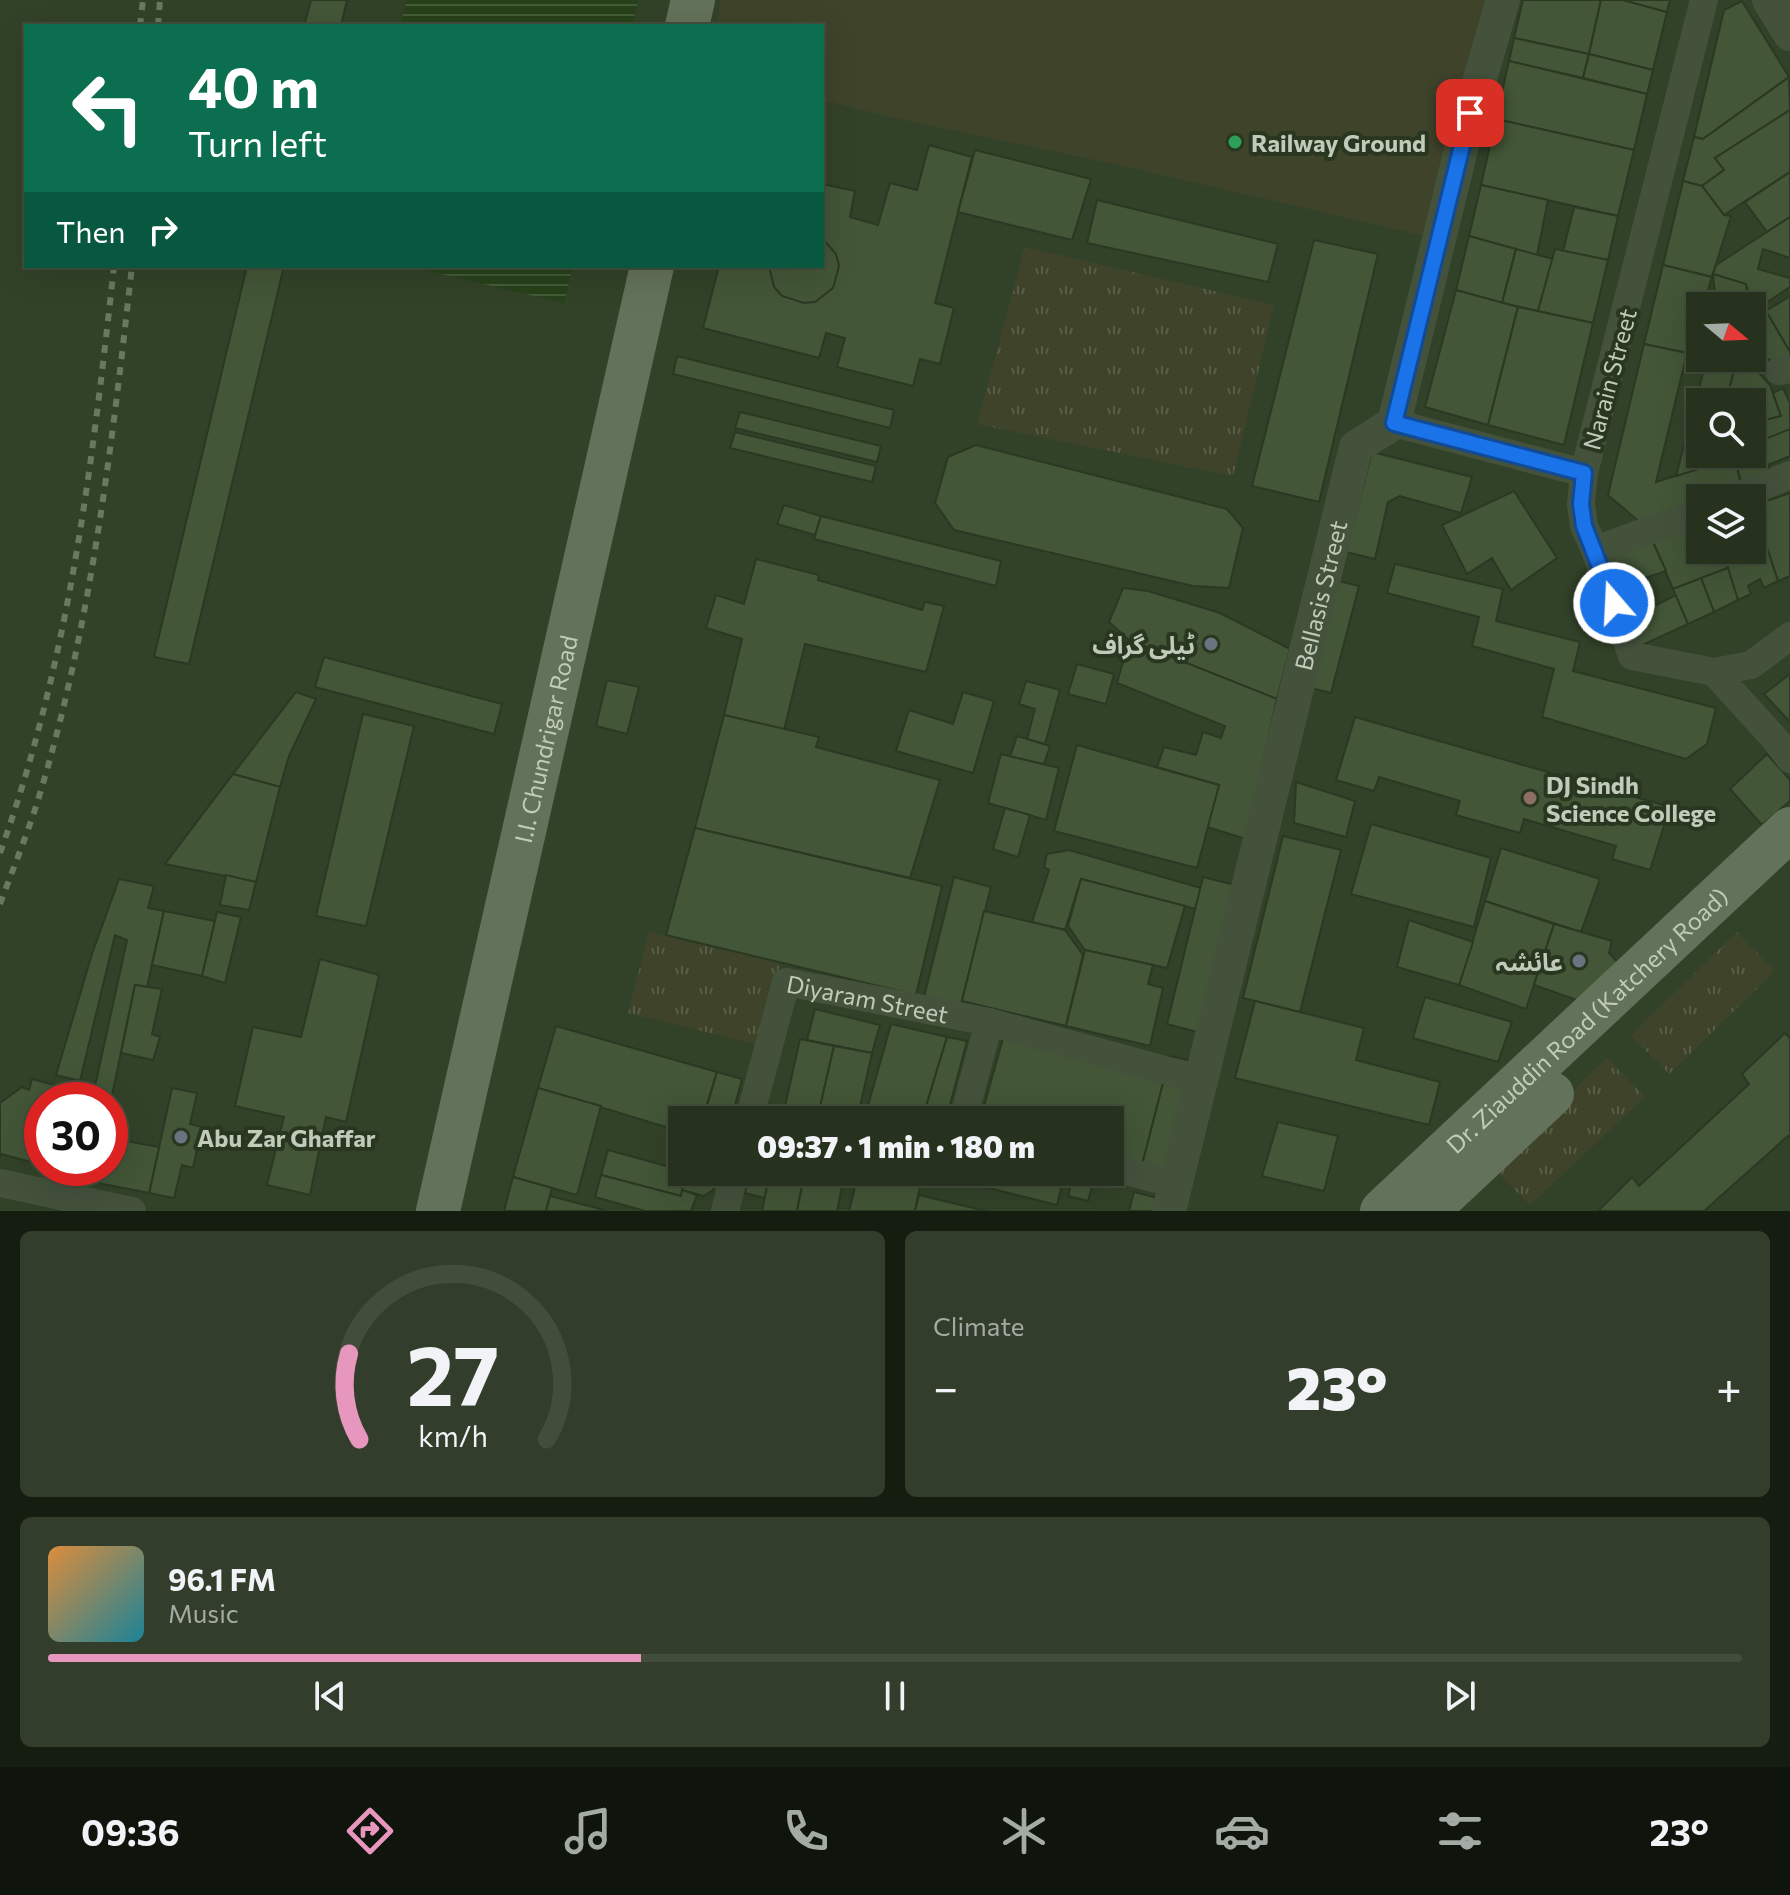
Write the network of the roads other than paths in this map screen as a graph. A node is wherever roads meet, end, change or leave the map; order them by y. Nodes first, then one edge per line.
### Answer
1 (693, 0) edge
2 (714, 0) edge
3 (1503, 0) edge
4 (1704, 0) edge
5 (1769, 0) edge
6 (687, 24) edge
7 (708, 24) edge
8 (1790, 34) edge
9 (632, 268) edge
10 (652, 268) edge
11 (1394, 423) junction
12 (1584, 473) junction
13 (1790, 475) edge
14 (1766, 485) edge
15 (1686, 517) edge
16 (1595, 550) junction
17 (1790, 636) edge
18 (1714, 672) junction
19 (1790, 759) edge
20 (1790, 829) edge
21 (1790, 866) edge
22 (989, 1022) junction
23 (1201, 1080) junction
24 (753, 1106) edge
25 (967, 1106) edge
26 (1124, 1174) edge
27 (0, 1183) edge
28 (731, 1186) edge
29 (1173, 1197) edge
30 (132, 1211) edge
31 (417, 1211) edge
32 (438, 1211) edge
33 (725, 1211) edge
34 (1382, 1211) edge
35 (1427, 1211) edge

1 - 6 main road
2 - 7 main road
3 - 11 street
4 - 12 street, Narain Street
5 - 8 street
9 - 31 main road, I.I. Chundrigar Road
10 - 32 main road, I.I. Chundrigar Road
11 - 12 street
11 - 23 street, Bellasis Street
12 - 16 street, Narain Street
13 - 14 street
15 - 16 street
16 - 18 street, Narain Street
17 - 18 street
18 - 19 street
20 - 34 main road, Dr. Ziauddin Road (Katchery Road)
21 - 35 main road, Dr. Ziauddin Road (Katchery Road)
22 - 23 street
22 - 24 street, Diyaram Street
22 - 25 street, Diyaram Street
23 - 29 street, Bellasis Street
26 - 29 street
27 - 30 street
28 - 33 street

